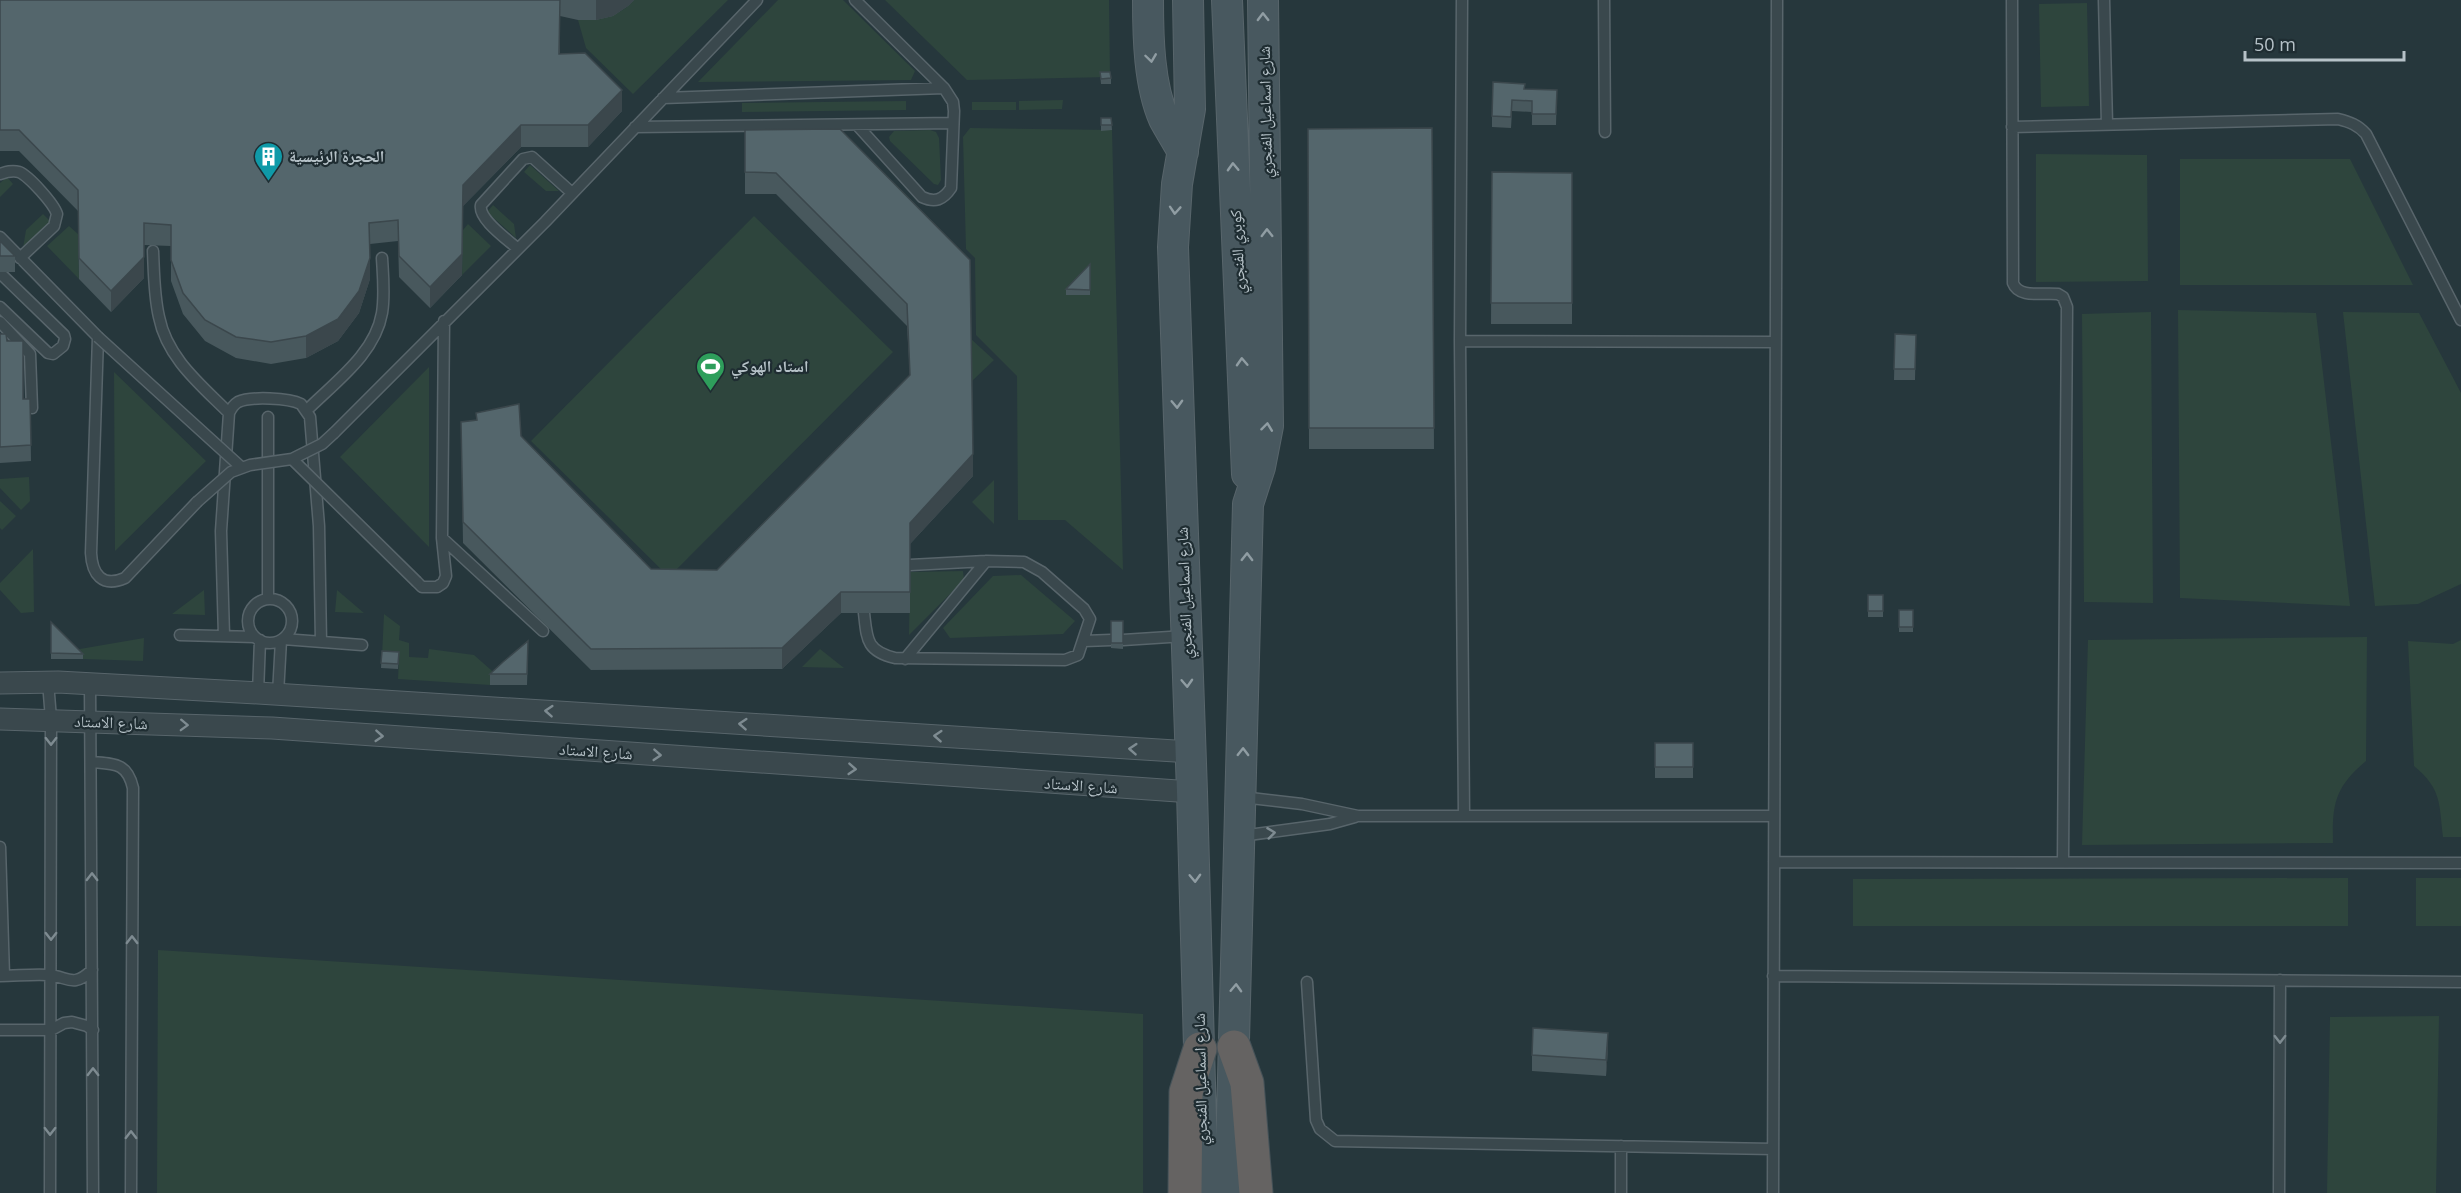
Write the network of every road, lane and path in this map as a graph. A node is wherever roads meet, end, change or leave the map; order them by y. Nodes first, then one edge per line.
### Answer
1 (757, 0) edge
2 (855, 0) edge
3 (1148, 0) edge
4 (1188, 0) edge
5 (1227, 0) edge
6 (1263, 0) edge
7 (1462, 0) edge
8 (1604, 0) edge
9 (1777, 0) edge
10 (2012, 0) edge
11 (2104, 0) edge
12 (944, 88) junction
13 (663, 98) junction
14 (953, 123) junction
15 (2107, 124) junction
16 (857, 125) junction
17 (635, 127) junction
18 (2012, 127) junction
19 (1605, 132) dead end
20 (1183, 152) junction
21 (0, 174) edge
22 (572, 193) junction
23 (0, 237) edge
24 (518, 249) junction
25 (153, 251) dead end
26 (21, 258) junction
27 (382, 258) dead end
28 (0, 273) edge
29 (0, 307) edge
30 (2461, 320) edge
31 (444, 321) junction
32 (0, 322) edge
33 (98, 337) junction
34 (1460, 341) junction
35 (1775, 342) junction
36 (32, 408) edge
37 (307, 410) junction
38 (229, 413) junction
39 (268, 417) dead end
40 (292, 459) junction
41 (242, 467) junction
42 (1248, 504) junction
43 (442, 538) junction
44 (986, 561) junction
45 (910, 565) edge
46 (268, 599) junction
47 (864, 613) edge
48 (543, 631) dead end
49 (180, 635) dead end
50 (224, 636) junction
51 (1185, 636) junction
52 (258, 639) junction
53 (282, 639) junction
54 (1111, 639) edge
55 (1123, 640) edge
56 (1084, 641) junction
57 (321, 642) junction
58 (362, 645) dead end
59 (904, 659) junction
60 (48, 682) junction
61 (0, 683) edge
62 (90, 684) junction
63 (268, 693) junction
64 (0, 719) edge
65 (51, 719) junction
66 (92, 721) junction
67 (1191, 752) junction
68 (92, 762) junction
69 (1192, 792) junction
70 (1242, 797) junction
71 (1358, 816) junction
72 (1464, 816) junction
73 (1774, 816) junction
74 (1241, 837) junction
75 (0, 848) edge
76 (1774, 862) junction
77 (2063, 862) junction
78 (2461, 863) edge
79 (92, 970) junction
80 (51, 975) junction
81 (2, 976) edge
82 (1773, 976) junction
83 (2280, 980) junction
84 (1307, 982) dead end
85 (2461, 982) edge
86 (0, 1030) edge
87 (51, 1030) junction
88 (93, 1030) junction
89 (1234, 1047) junction
90 (1200, 1050) junction
91 (1621, 1146) junction
92 (1773, 1149) junction
93 (50, 1193) edge
94 (93, 1193) edge
95 (131, 1193) edge
96 (1185, 1193) edge
97 (1203, 1193) edge
98 (1230, 1193) edge
99 (1256, 1193) edge
100 (1621, 1193) edge
101 (1773, 1193) edge
102 (2279, 1193) edge

1 - 13 lane
2 - 12 lane
3 -> 20 main road
4 - 20 main road
42 -> 5 main road, كوبري الفنجري
42 -> 6 main road, شارع اسماعيل الفنجري
7 - 34 lane
8 - 19 lane
9 - 35 lane
10 - 18 lane
11 - 15 lane
12 - 13 lane
12 - 14 lane
13 - 17 lane
14 - 16 lane
14 - 16 lane
15 - 18 lane
15 - 30 lane
16 - 17 lane
17 - 22 lane
18 - 77 lane
20 -> 51 main road, شارع اسماعيل الفنجري
21 - 26 lane
22 - 24 lane
22 - 24 lane
23 - 26 lane
24 - 31 lane
25 - 38 lane
26 - 33 lane
27 - 37 lane
28 - 29 lane
31 - 40 lane, bridge
31 - 43 lane
32 - 36 lane
33 - 41 lane, bridge
33 - 41 lane, bridge
34 - 35 lane
34 - 72 lane
35 - 73 lane
37 - 38 lane
37 - 57 lane
38 - 50 lane
39 - 46 lane
40 - 41 lane, bridge
40 - 43 lane, bridge
70 -> 42 main road, شارع اسماعيل الفنجري
43 - 48 lane
44 - 45 lane
44 - 56 lane
44 - 59 lane
46 - 52 lane
46 - 53 lane
47 - 59 lane
49 - 50 lane
50 - 52 lane
51 - 55 lane
51 -> 67 main road, شارع اسماعيل الفنجري
52 - 53 lane
52 - 63 lane
53 - 57 lane
53 - 63 lane
54 - 56 lane
56 - 59 lane
57 - 58 lane
60 - 61 street
60 - 62 street
60 - 65 lane
62 - 63 street
62 - 66 lane
67 -> 63 street
64 - 65 street, شارع الاستاد
65 - 66 street, شارع الاستاد
65 -> 80 lane
66 - 68 lane
66 -> 69 street, شارع الاستاد
67 - 69 main road, شارع اسماعيل الفنجري
79 -> 68 lane
95 -> 68 lane
69 -> 90 main road, شارع اسماعيل الفنجري
70 - 71 lane
70 - 74 main road, شارع اسماعيل الفنجري
71 - 72 lane
74 -> 71 lane
72 - 73 lane
73 - 76 lane
89 -> 74 main road, شارع اسماعيل الفنجري
75 - 81 lane
76 - 77 lane
76 - 82 lane
77 - 78 lane
79 - 80 lane
79 - 88 lane
80 - 81 lane
80 - 87 lane
82 - 83 lane
82 - 92 lane
83 - 85 lane
83 -> 102 lane
84 - 91 lane
86 - 87 lane
87 - 88 lane
87 -> 93 lane
94 -> 88 lane
89 - 98 main road, شارع اسماعيل الفنجري
89 - 99 highway
90 - 96 highway
90 - 97 main road, شارع اسماعيل الفنجري
91 - 92 lane
91 - 100 lane
92 - 101 lane

